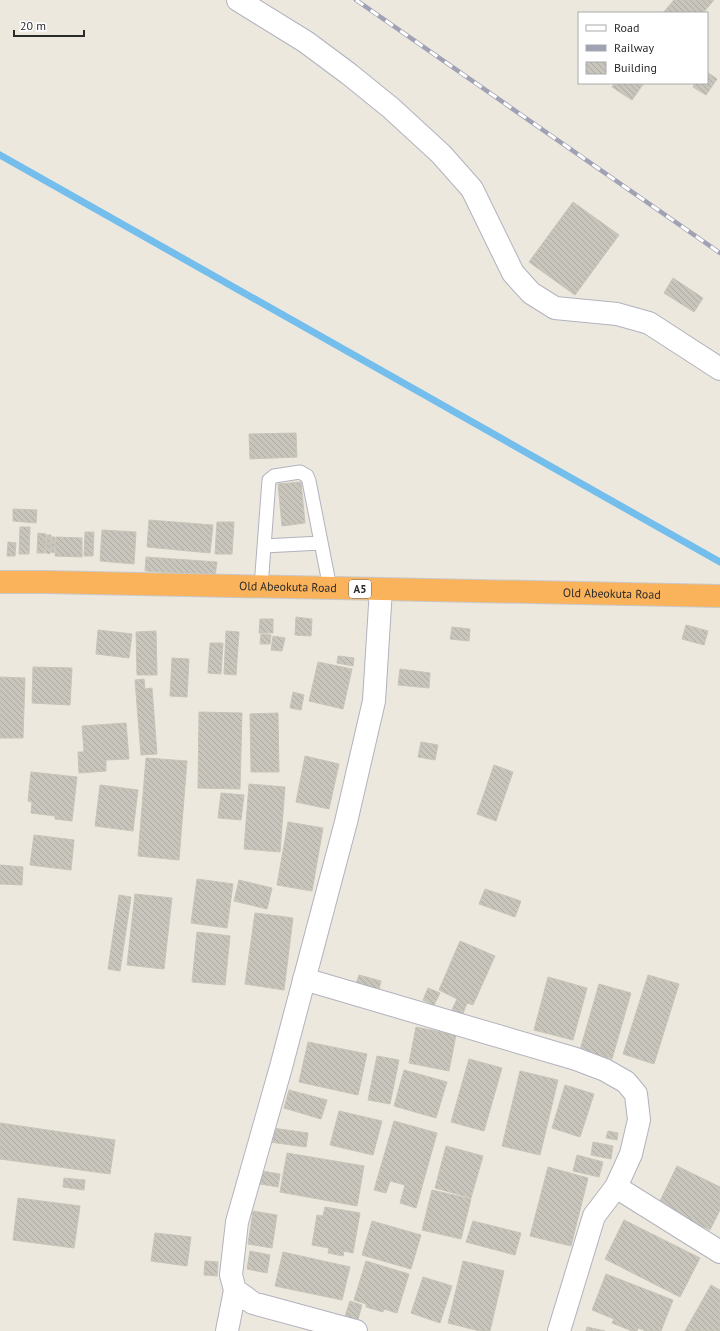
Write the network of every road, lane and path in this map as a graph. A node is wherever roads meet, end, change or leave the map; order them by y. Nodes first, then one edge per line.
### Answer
1 (238, 0) edge
2 (720, 369) edge
3 (321, 543) junction
4 (264, 546) junction
5 (0, 582) edge
6 (261, 587) junction
7 (330, 588) junction
8 (381, 589) junction
9 (720, 596) edge
10 (304, 979) junction
11 (616, 1187) junction
12 (720, 1252) edge
13 (235, 1290) junction
14 (227, 1331) edge
15 (356, 1331) edge
16 (558, 1331) edge

1 - 2 street
3 - 4 lane
3 - 4 lane
3 - 7 lane
4 - 6 lane
5 - 6 highway, Old Abeokuta Road / A5
6 - 7 highway, Old Abeokuta Road / A5
7 - 8 highway, Old Abeokuta Road / A5
8 - 9 highway, Old Abeokuta Road / A5
8 - 10 street
10 - 11 street
10 - 13 street
11 - 12 street
11 - 16 street
13 - 14 street
13 - 15 street

